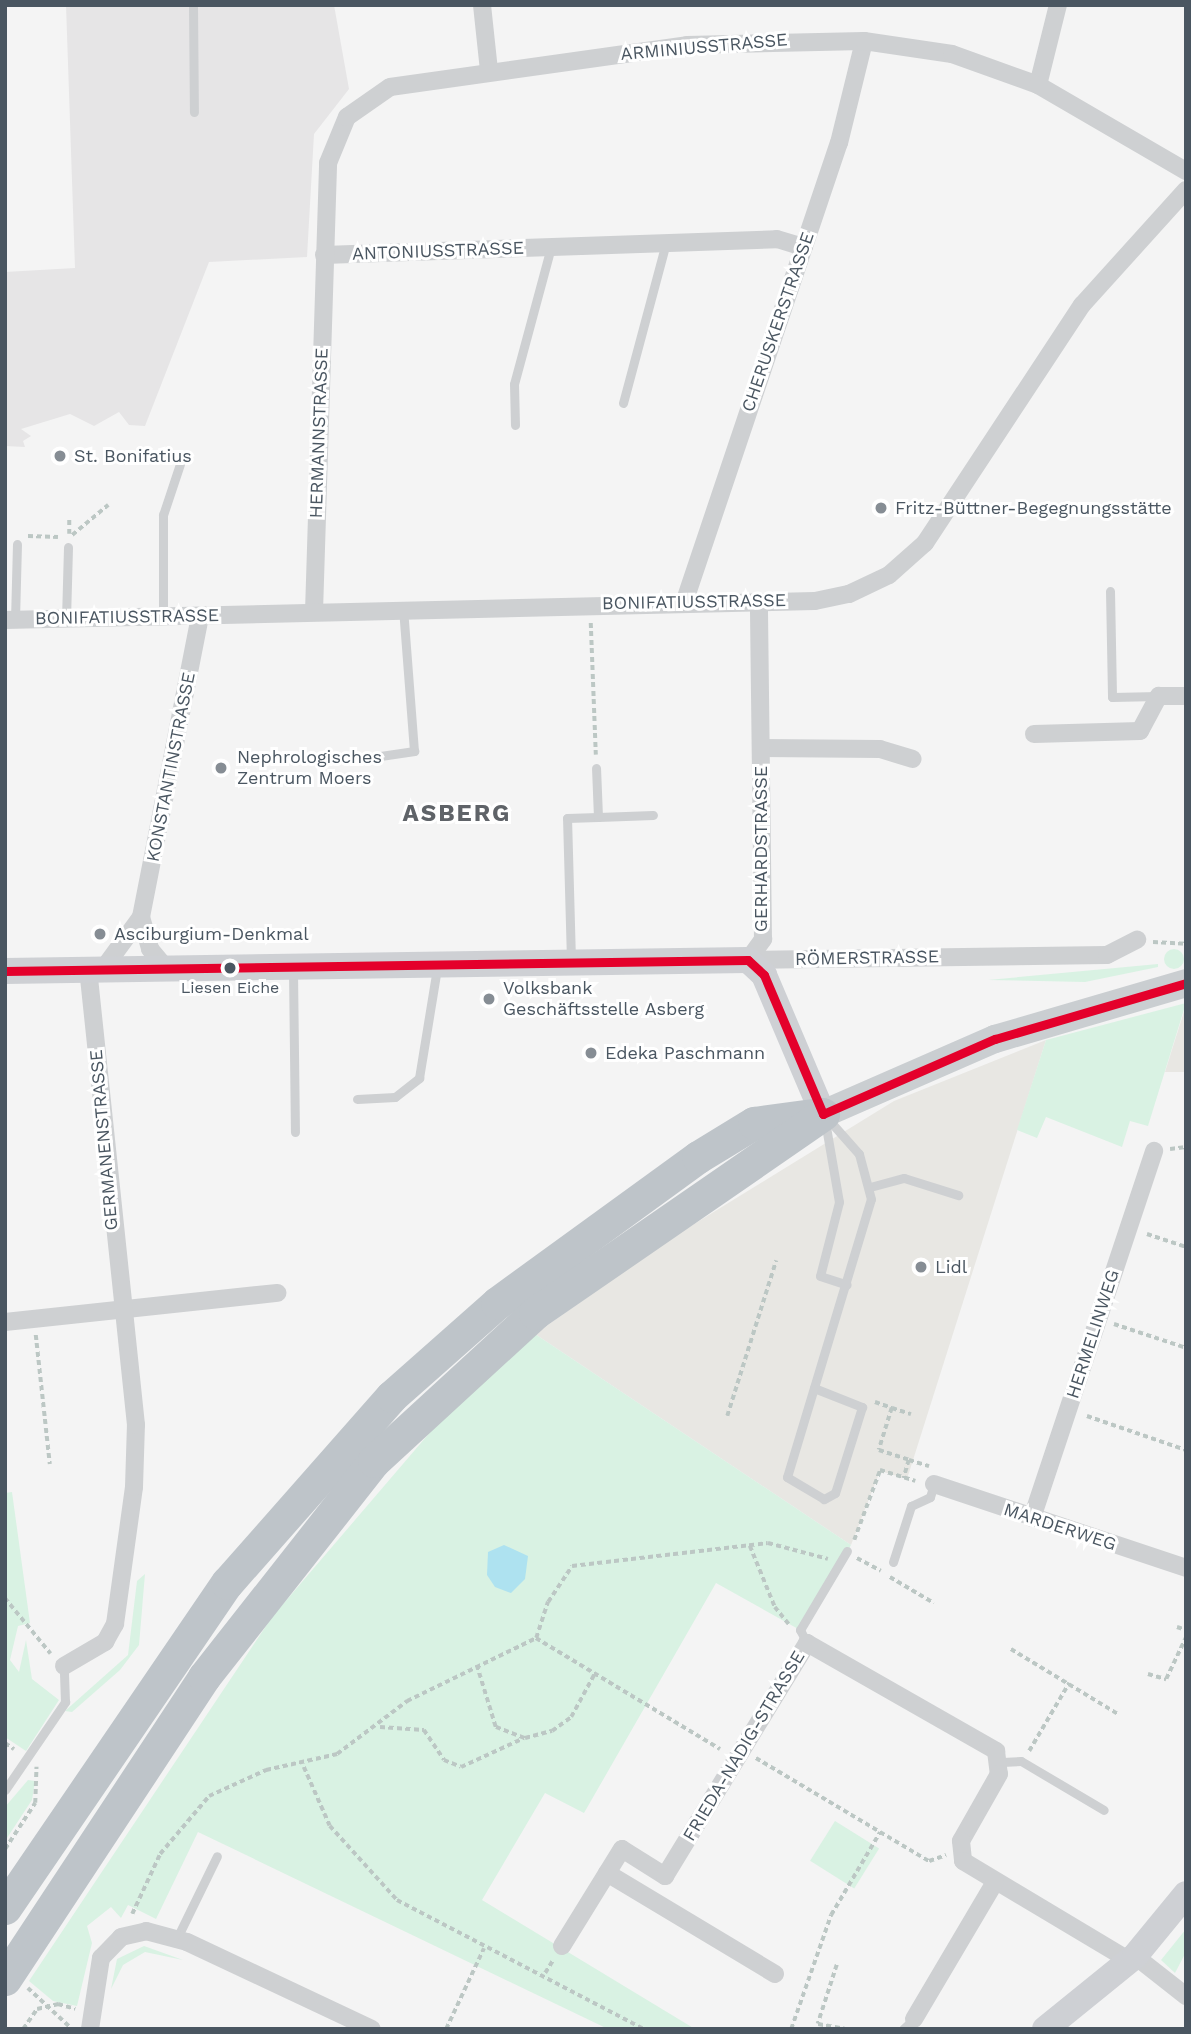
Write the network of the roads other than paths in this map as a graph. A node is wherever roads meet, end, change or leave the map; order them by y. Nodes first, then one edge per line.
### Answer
1 (193, 5) edge
2 (482, 5) edge
3 (1058, 5) edge
4 (864, 41) junction
5 (489, 71) junction
6 (1038, 85) junction
7 (194, 112) dead end
8 (1186, 171) edge
9 (1186, 190) edge
10 (666, 242) junction
11 (551, 247) junction
12 (804, 247) junction
13 (324, 255) junction
14 (623, 403) dead end
15 (515, 425) dead end
16 (180, 464) dead end
17 (17, 544) road end
18 (68, 547) dead end
19 (1110, 591) dead end
20 (685, 600) junction
21 (759, 602) junction
22 (403, 609) junction
23 (314, 611) junction
24 (200, 617) junction
25 (163, 618) junction
26 (10, 620) edge
27 (66, 620) junction
28 (1159, 696) junction
29 (1186, 696) edge
30 (1034, 734) dead end
31 (761, 748) junction
32 (360, 759) dead end
33 (913, 759) dead end
34 (596, 768) road end
35 (653, 815) dead end
36 (598, 817) junction
37 (141, 917) junction
38 (1137, 940) road end
39 (748, 960) junction
40 (571, 964) junction
41 (96, 968) junction
42 (437, 968) junction
43 (167, 969) junction
44 (293, 969) junction
45 (5, 971) edge
46 (1186, 983) edge
47 (357, 1099) dead end
48 (823, 1114) junction
49 (295, 1132) dead end
50 (1154, 1150) dead end
51 (870, 1187) junction
52 (958, 1195) dead end
53 (847, 1285) junction
54 (277, 1293) dead end
55 (121, 1311) junction
56 (5, 1322) edge
57 (814, 1388) junction
58 (934, 1484) joint
59 (1032, 1518) junction
60 (847, 1551) road end
61 (893, 1562) dead end
62 (1186, 1568) edge
63 (803, 1637) junction
64 (64, 1666) joint
65 (1002, 1762) junction
66 (5, 1790) edge
67 (1104, 1810) dead end
68 (217, 1856) dead end
69 (607, 1873) junction
70 (665, 1876) junction
71 (995, 1882) junction
72 (1186, 1894) edge
73 (651, 1899) junction
74 (5, 1908) edge
75 (177, 1938) junction
76 (562, 1946) dead end
77 (1133, 1959) junction
78 (775, 1974) dead end
79 (12, 1980) edge
80 (1186, 1996) edge
81 (908, 2024) edge
82 (90, 2029) edge
83 (372, 2029) edge
84 (1045, 2029) edge

1 - 7 lane
2 - 5 street
3 - 6 street
4 - 5 street, ARMINIUSSTRASSE
4 - 6 street, ARMINIUSSTRASSE
4 - 12 street, CHERUSKERSTRASSE
5 - 13 street, ARMINIUSSTRASSE
6 - 8 street, ARMINIUSSTRASSE
9 - 21 street, BONIFATIUSSTRASSE
10 - 11 street, ANTONIUSSTRASSE
10 - 12 street, ANTONIUSSTRASSE
10 - 14 lane
11 - 13 street, ANTONIUSSTRASSE
11 - 15 lane, ANTONIUSSTRASSE
12 - 20 street, CHERUSKERSTRASSE
13 - 23 street, HERMANNSTRASSE
16 - 25 lane
17 - 26 lane
18 - 27 lane
19 - 28 lane
20 - 21 street, BONIFATIUSSTRASSE
20 - 22 street, BONIFATIUSSTRASSE
21 - 31 street, GERHARDSTRASSE
22 - 23 street, BONIFATIUSSTRASSE
22 - 32 lane
23 - 24 street, BONIFATIUSSTRASSE
24 - 25 street, BONIFATIUSSTRASSE
24 - 37 street, KONSTANTINSTRASSE
25 - 27 street, BONIFATIUSSTRASSE
26 - 27 street, BONIFATIUSSTRASSE
28 - 29 street
28 - 30 street
31 - 33 street
31 - 39 street, GERHARDSTRASSE
34 - 36 lane
35 - 36 lane
36 - 40 lane
37 - 41 street, KONSTANTINSTRASSE
37 - 43 street, KONSTANTINSTRASSE
38 - 39 street, RÖMERSTRASSE
39 - 40 street, RÖMERSTRASSE
39 - 48 street
40 - 42 street, RÖMERSTRASSE
41 - 43 street, RÖMERSTRASSE
41 - 45 street, RÖMERSTRASSE
41 - 55 street, GERMANENSTRASSE
42 - 44 street, RÖMERSTRASSE
42 - 47 lane
43 - 44 street, RÖMERSTRASSE
44 - 49 lane
46 - 48 main road
48 - 51 lane
48 - 53 lane
48 - 74 highway
48 - 79 highway
50 - 59 street, HERMELINWEG
51 - 52 lane
51 - 53 lane
53 - 57 lane
54 - 55 street
55 - 56 street
55 - 64 street, GERMANENSTRASSE
57 - 57 lane
58 - 59 street, MARDERWEG
58 - 61 lane
59 - 62 street, MARDERWEG
60 - 63 lane
63 - 65 street, FRIEDA-NADIG-STRASSE
63 - 70 street, FRIEDA-NADIG-STRASSE
64 - 66 lane
65 - 67 lane
65 - 71 street
68 - 75 lane
69 - 70 street
69 - 73 street
69 - 76 street
70 - 73 street, FRIEDA-NADIG-STRASSE
71 - 77 street
71 - 81 street
72 - 77 street
73 - 78 street
75 - 82 street
75 - 83 street
77 - 80 street
77 - 84 street

